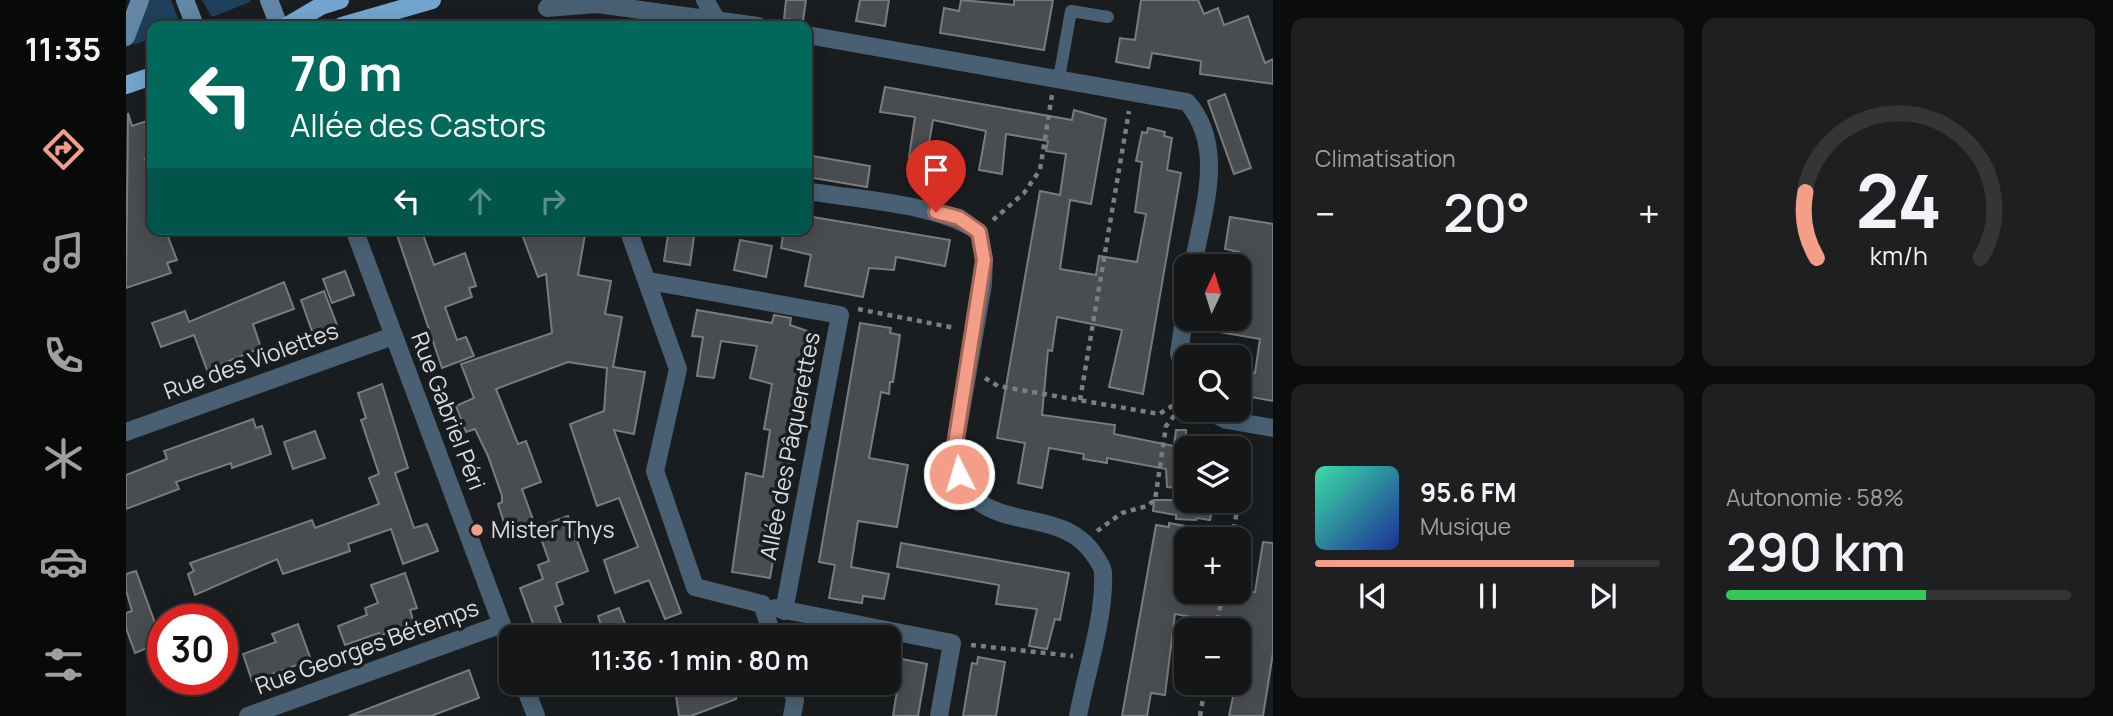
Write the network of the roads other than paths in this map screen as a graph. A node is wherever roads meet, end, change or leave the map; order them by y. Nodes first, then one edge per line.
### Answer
1 (140, 0) edge
2 (185, 0) edge
3 (269, 0) edge
4 (340, 0) edge
5 (432, 0) edge
6 (705, 0) edge
7 (546, 4) edge
8 (1108, 17) dead end
9 (716, 19) junction
10 (193, 21) edge
11 (277, 21) edge
12 (295, 21) edge
13 (359, 21) edge
14 (551, 21) edge
15 (728, 21) edge
16 (812, 36) edge
17 (126, 37) edge
18 (1057, 77) junction
19 (147, 78) edge
20 (126, 85) edge
21 (812, 192) edge
22 (356, 235) edge
23 (630, 235) edge
24 (1195, 254) edge
25 (649, 281) junction
26 (393, 336) junction
27 (1240, 422) edge
28 (1273, 428) edge
29 (126, 432) edge
30 (762, 604) junction
31 (784, 611) junction
32 (502, 624) joint
33 (769, 625) edge
34 (528, 695) edge
35 (793, 695) edge
36 (248, 716) edge
37 (536, 716) edge
38 (792, 716) edge
39 (939, 716) edge
40 (1078, 716) edge

1 - 17 street
2 - 10 street
3 - 11 street
4 - 12 main road
5 - 13 main road
6 - 9 street
7 - 9 street
7 - 14 street
8 - 18 lane
9 - 15 street
16 - 18 street
18 - 24 street
19 - 20 main road
21 - 40 street
22 - 26 street, Rue Gabriel Péri
23 - 25 street
25 - 30 street
25 - 31 street, Allée des Pâquerettes
26 - 29 street, Rue des Violettes
26 - 32 street, Rue Gabriel Péri
27 - 28 street
30 - 31 street
30 - 33 street
31 - 39 street
32 - 36 street, Rue Georges Bétemps
34 - 37 street
35 - 38 street

